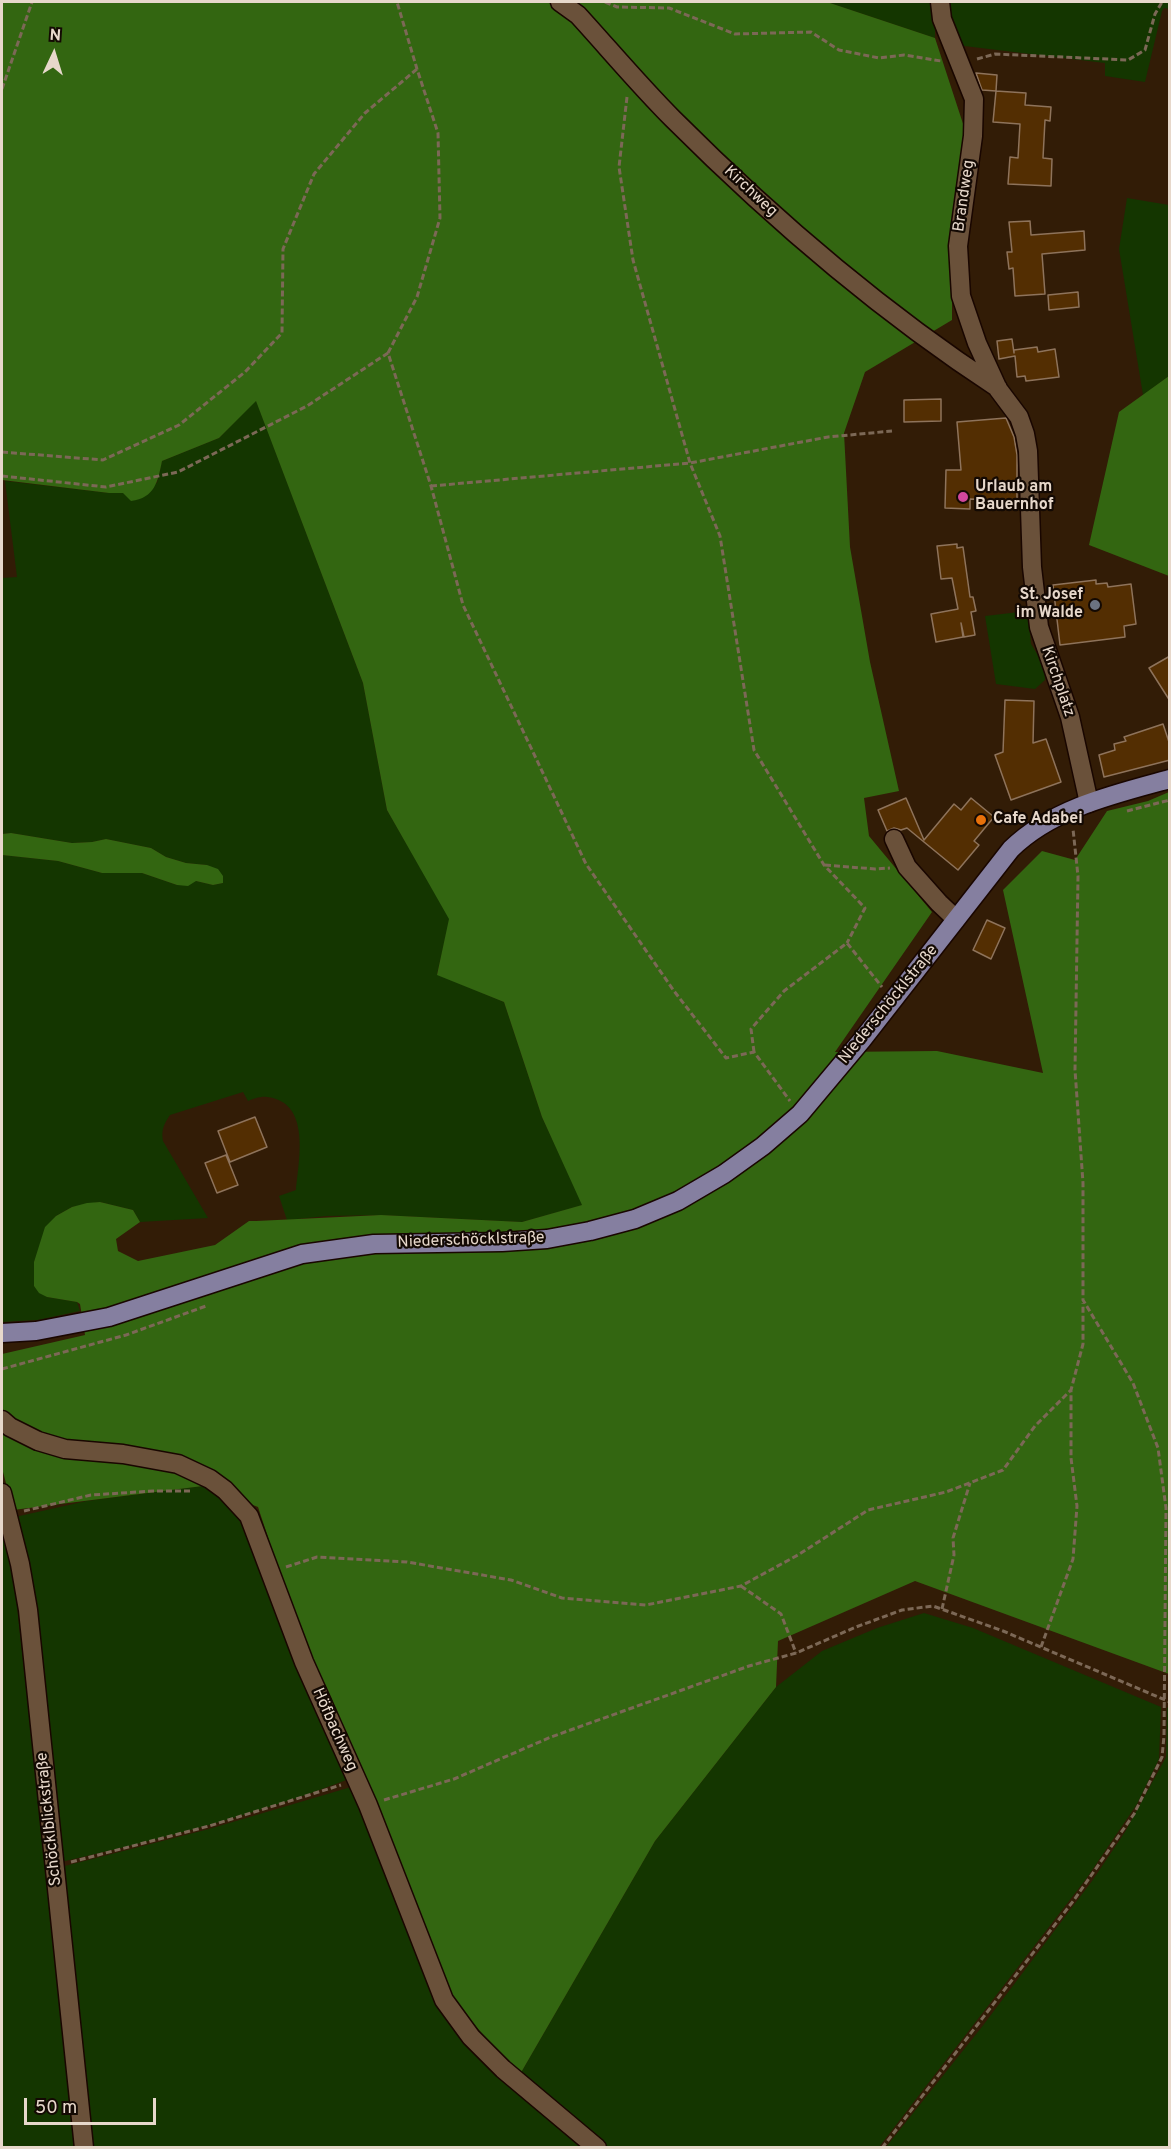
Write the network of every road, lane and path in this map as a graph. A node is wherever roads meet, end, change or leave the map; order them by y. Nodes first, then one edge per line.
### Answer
1 (32, 2) edge
2 (397, 2) edge
3 (560, 2) edge
4 (605, 2) edge
5 (940, 2) edge
6 (1162, 2) edge
7 (960, 64) junction
8 (417, 69) junction
9 (630, 72) junction
10 (2, 89) edge
11 (977, 343) junction
12 (388, 353) junction
13 (958, 362) junction
14 (998, 388) junction
15 (892, 431) dead end
16 (2, 452) edge
17 (690, 463) junction
18 (2, 476) edge
19 (431, 486) junction
20 (1170, 779) edge
21 (1089, 803) junction
22 (1072, 824) dead end
23 (894, 839) dead end
24 (824, 865) junction
25 (907, 867) junction
26 (957, 919) junction
27 (847, 943) junction
28 (893, 1001) junction
29 (754, 1052) junction
30 (800, 1114) junction
31 (1083, 1300) junction
32 (216, 1302) dead end
33 (2, 1333) edge
34 (2, 1370) edge
35 (1071, 1390) junction
36 (2, 1420) edge
37 (970, 1483) junction
38 (225, 1490) junction
39 (2, 1493) edge
40 (1168, 1506) edge
41 (7, 1515) junction
42 (272, 1574) junction
43 (741, 1586) junction
44 (942, 1610) junction
45 (1041, 1647) junction
46 (795, 1653) junction
47 (1164, 1700) junction
48 (1170, 1702) edge
49 (356, 1780) junction
50 (368, 1805) junction
51 (54, 1866) junction
52 (84, 2148) edge
53 (597, 2148) edge
54 (882, 2148) edge

1 - 10 path
2 - 8 path
3 - 9 street, Kirchweg
4 - 7 path
5 - 7 street, Brandweg
6 - 7 path
7 - 11 street, Brandweg
8 - 12 path
8 - 16 path
9 - 13 street, Kirchweg
9 - 17 path
11 - 13 street
11 - 14 street, Brandweg
12 - 18 path
12 - 19 path
13 - 14 street, Kirchweg
14 - 21 street, Kirchplatz
15 - 17 path
17 - 19 path
17 - 24 path
19 - 29 path
20 - 21 main road, Niederschöcklstraße
21 - 26 main road, Niederschöcklstraße
22 - 31 path
23 - 25 street
24 - 25 path
24 - 27 path
25 - 26 street
26 - 28 main road, Niederschöcklstraße
27 - 28 path
27 - 29 path
28 - 30 main road, Niederschöcklstraße
29 - 30 path
30 - 33 main road, Niederschöcklstraße
31 - 35 path
31 - 40 path
32 - 34 path
35 - 37 path
35 - 45 path
36 - 38 street, Höfbachweg
37 - 43 path
37 - 44 path
38 - 41 path
38 - 42 street, Höfbachweg
39 - 41 street, Schöcklblickstraße
40 - 47 path
41 - 51 street, Schöcklblickstraße
42 - 43 path
42 - 49 street, Höfbachweg
43 - 46 path
44 - 45 path
44 - 46 path
45 - 47 path
46 - 50 path
47 - 48 path
47 - 54 path
49 - 50 street, Höfbachweg
49 - 51 path
50 - 53 street, Höfbachweg
51 - 52 street, Schöcklblickstraße

